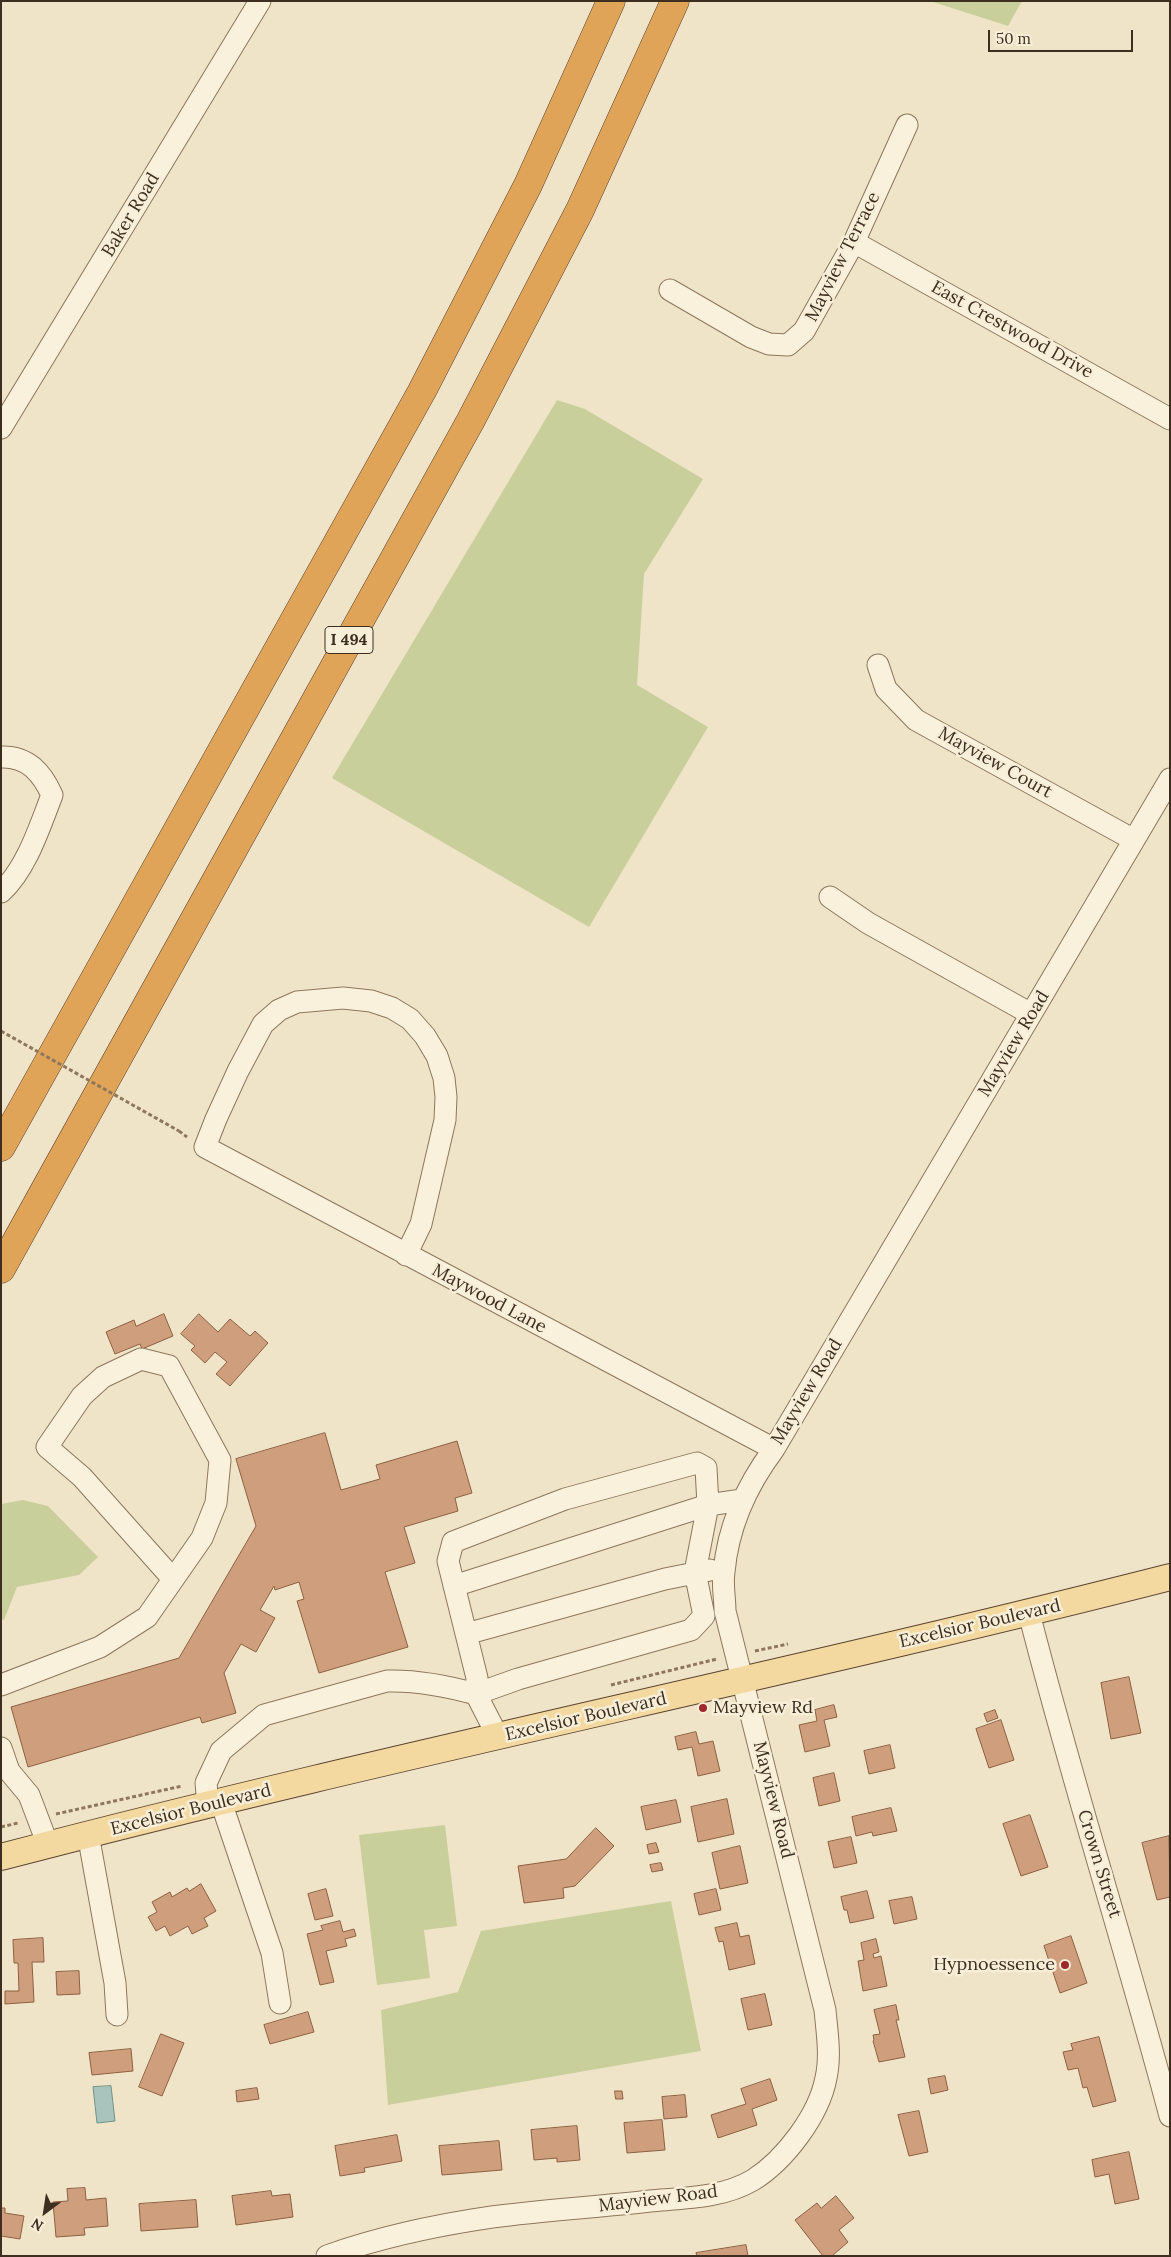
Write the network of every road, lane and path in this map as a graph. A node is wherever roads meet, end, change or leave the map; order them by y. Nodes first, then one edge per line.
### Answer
1 (260, 1) edge
2 (611, 1) edge
3 (675, 1) edge
4 (907, 125) dead end
5 (854, 242) junction
6 (670, 290) dead end
7 (1170, 418) edge
8 (1, 428) edge
9 (878, 665) dead end
10 (1, 757) edge
11 (1170, 779) edge
12 (1134, 840) junction
13 (1, 892) edge
14 (830, 897) dead end
15 (1031, 1014) junction
16 (1, 1031) edge
17 (179, 1131) dead end
18 (1, 1147) edge
19 (406, 1255) junction
20 (1, 1269) edge
21 (774, 1449) junction
22 (742, 1500) junction
23 (708, 1505) junction
24 (724, 1567) junction
25 (695, 1572) junction
26 (1170, 1577) edge
27 (173, 1580) junction
28 (454, 1586) junction
29 (1029, 1613) junction
30 (466, 1634) junction
31 (743, 1680) junction
32 (1, 1684) edge
33 (476, 1694) junction
34 (498, 1737) junction
35 (1, 1748) edge
36 (215, 1804) junction
37 (88, 1834) junction
38 (48, 1844) junction
39 (1, 1857) edge
40 (280, 2003) dead end
41 (116, 2015) dead end
42 (1170, 2116) edge
43 (327, 2256) edge

1 - 8 street, Baker Road
2 - 18 highway
3 - 20 highway, I 494
4 - 5 street, Mayview Terrace
5 - 6 street, Mayview Terrace
5 - 7 street, East Crestwood Drive
9 - 12 street, Mayview Court
10 - 13 street
11 - 12 street, Mayview Road
12 - 15 street, Mayview Road
14 - 15 street
15 - 21 street, Mayview Road
16 - 17 path, bridge
19 - 19 street, Maywood Lane
19 - 21 street, Maywood Lane
21 - 22 street, Mayview Road
22 - 23 street
22 - 24 street, Mayview Road
23 - 25 street
23 - 28 street
23 - 28 street
24 - 25 street
24 - 31 street, Mayview Road
25 - 30 street
25 - 33 street
26 - 29 main road, Excelsior Boulevard
27 - 27 street
27 - 32 street
28 - 30 street
29 - 31 main road, Excelsior Boulevard
29 - 42 street, Crown Street
30 - 33 street
31 - 34 main road, Excelsior Boulevard
31 - 43 street, Mayview Road
33 - 34 street
33 - 36 street
34 - 36 main road, Excelsior Boulevard
35 - 38 street
36 - 37 main road, Excelsior Boulevard
36 - 40 street
37 - 38 main road, Excelsior Boulevard
37 - 41 street
38 - 39 main road, Excelsior Boulevard

